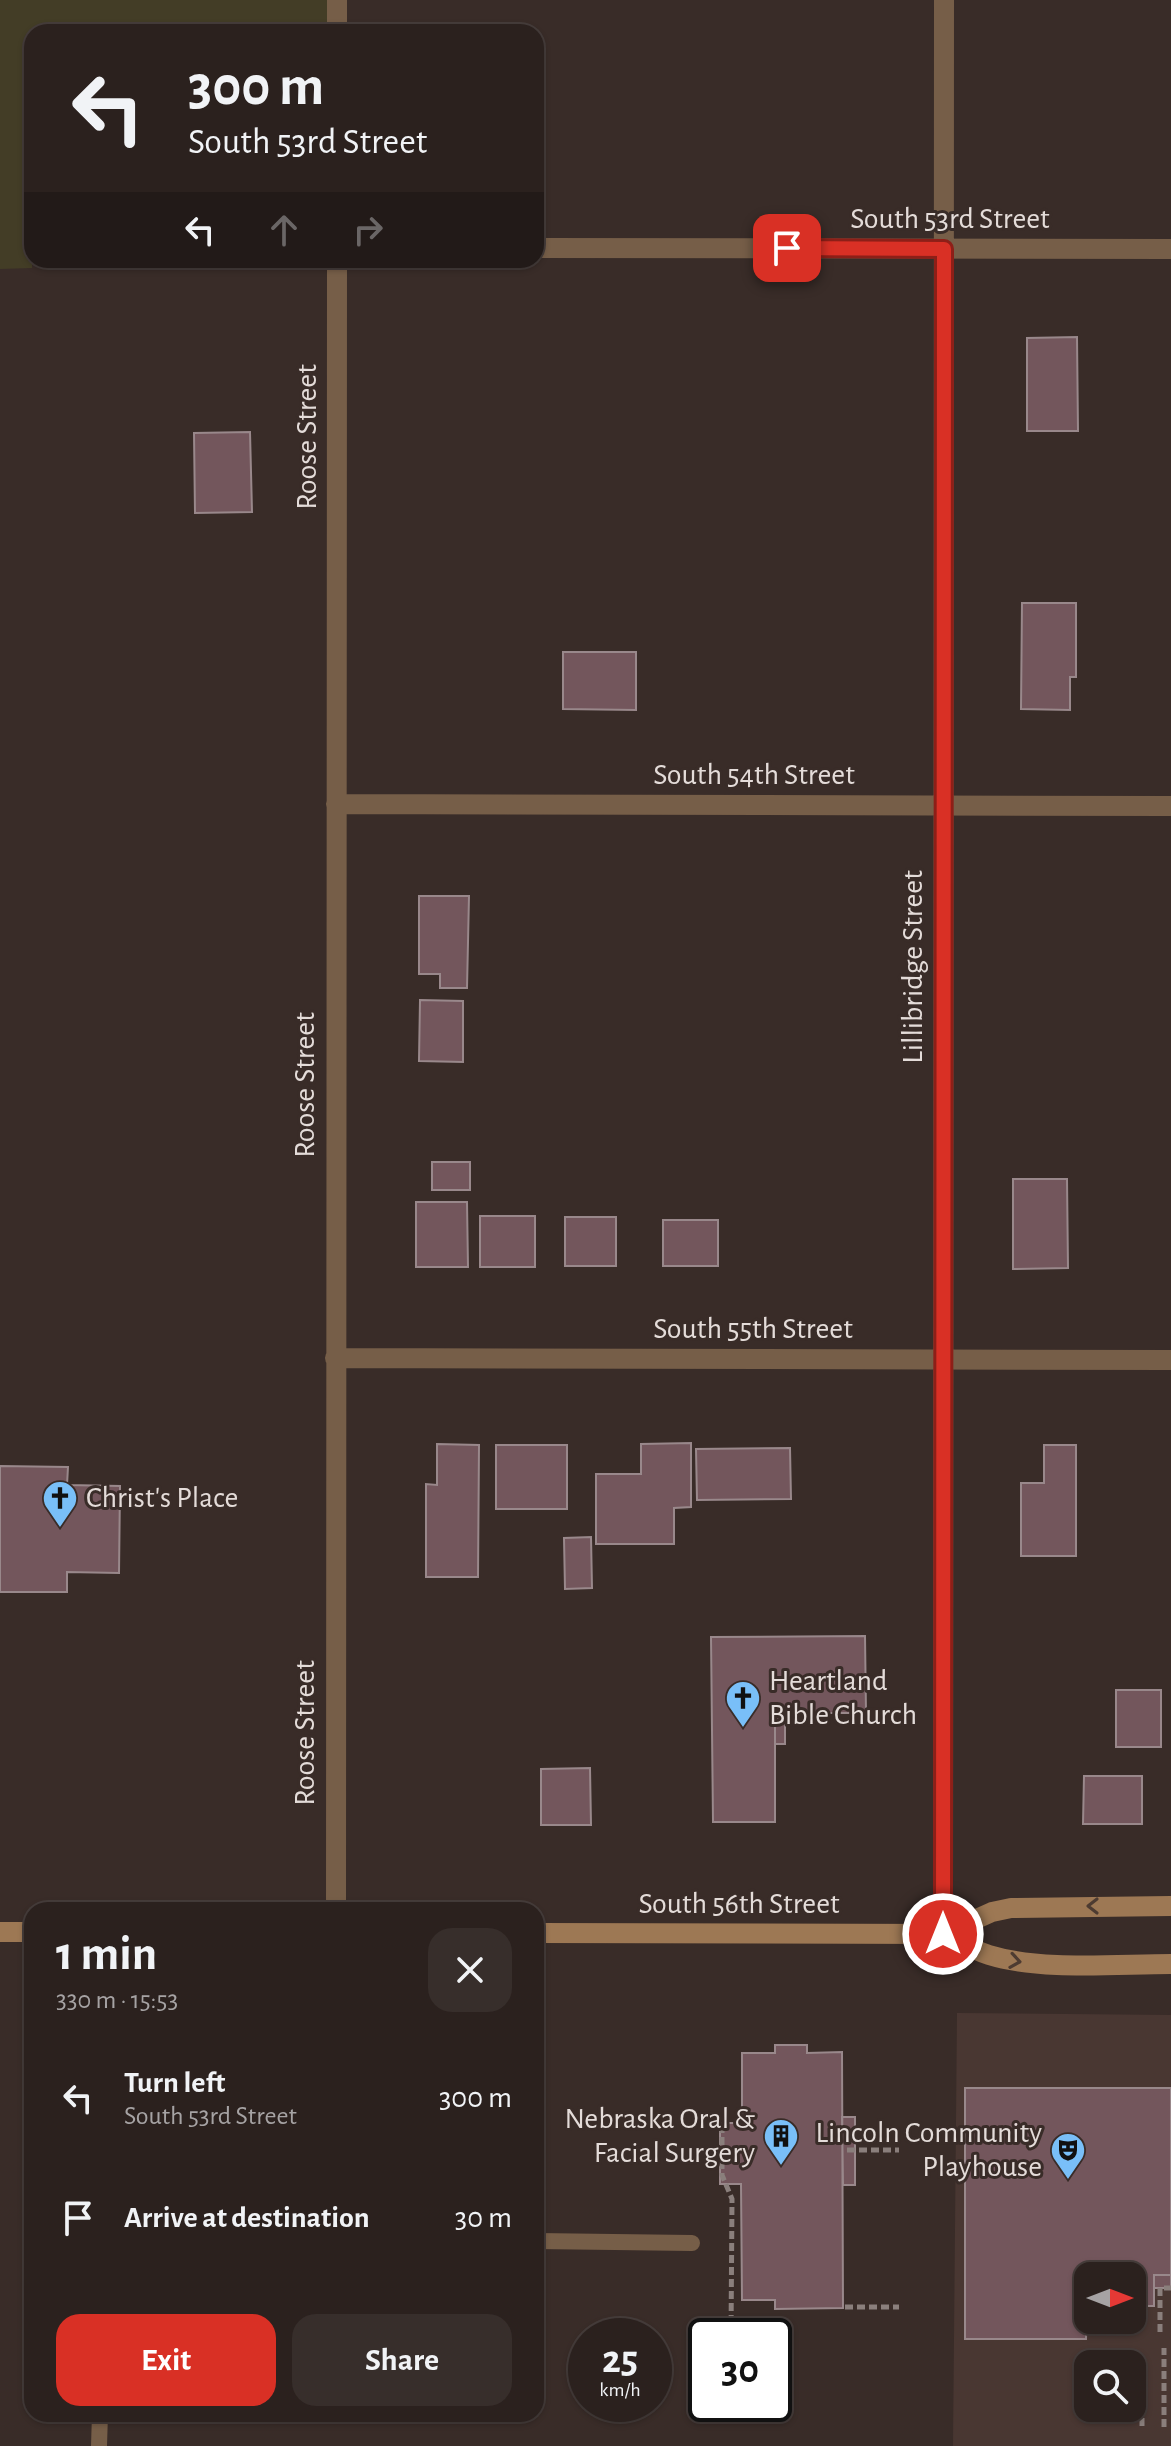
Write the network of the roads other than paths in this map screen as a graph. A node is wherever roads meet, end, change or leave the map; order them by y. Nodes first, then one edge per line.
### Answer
1 (337, 0) edge
2 (944, 0) edge
3 (337, 24) edge
4 (544, 248) edge
5 (944, 249) junction
6 (1171, 249) edge
7 (337, 268) edge
8 (336, 804) junction
9 (943, 805) junction
10 (1171, 806) edge
11 (335, 1358) junction
12 (943, 1359) junction
13 (1171, 1360) edge
14 (336, 1902) edge
15 (1171, 1906) edge
16 (0, 1932) edge
17 (24, 1932) edge
18 (544, 1933) edge
19 (943, 1934) junction
20 (1171, 1964) edge
21 (544, 2241) edge
22 (692, 2243) dead end
23 (100, 2422) edge
24 (99, 2446) edge

1 - 3 street
2 - 5 street, Lillibridge Street
4 - 5 street, South 53rd Street
5 - 6 street, South 53rd Street
5 - 9 street, Lillibridge Street
7 - 8 street, Roose Street
8 - 9 street, South 54th Street
8 - 11 street, Roose Street
9 - 10 street, South 54th Street
9 - 12 street, Lillibridge Street
11 - 12 street, South 55th Street
11 - 14 street, Roose Street
12 - 13 street, South 55th Street
12 - 19 street, Lillibridge Street
15 -> 19 main road, South 56th Street
16 - 17 main road
18 - 19 main road, South 56th Street
19 -> 20 main road, South 56th Street
21 - 22 lane
23 - 24 lane

